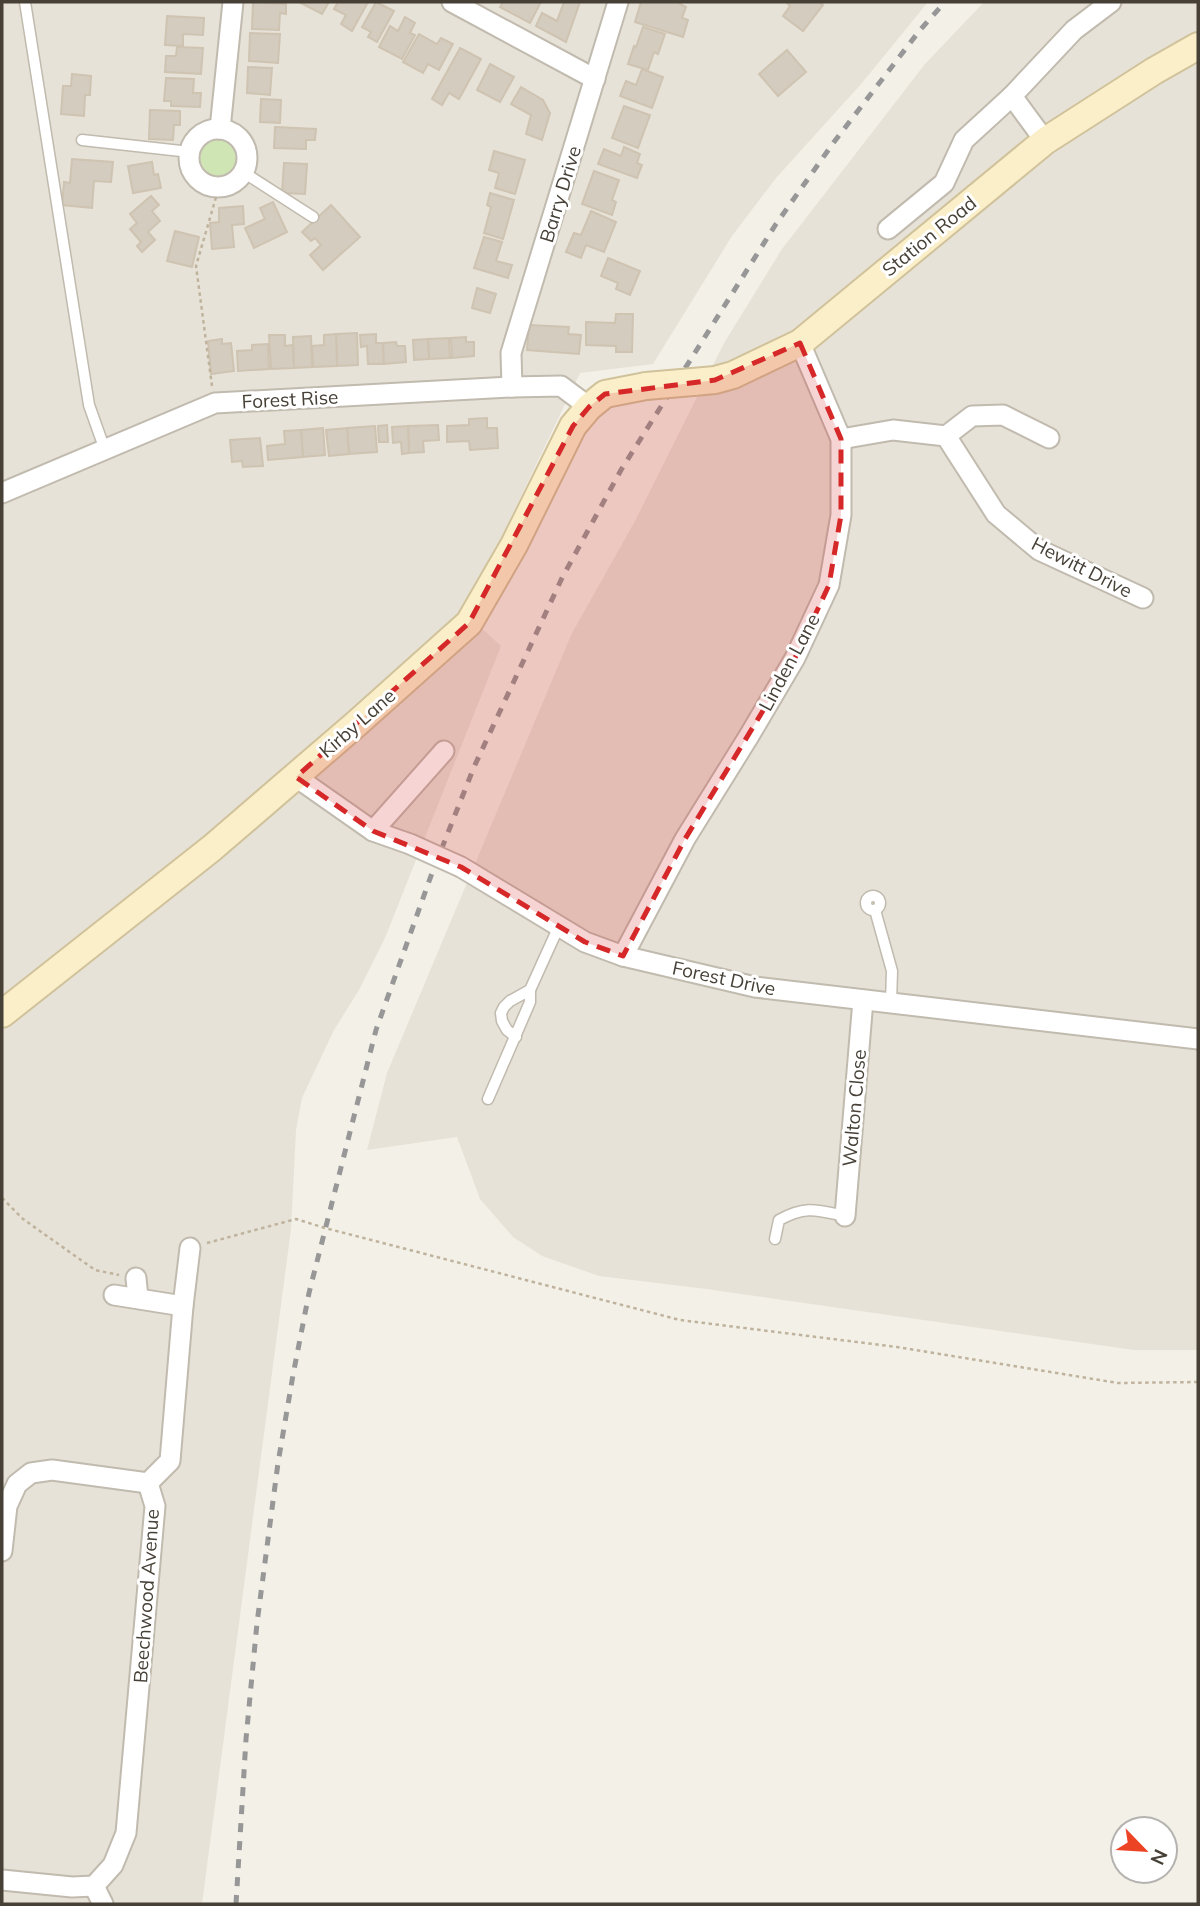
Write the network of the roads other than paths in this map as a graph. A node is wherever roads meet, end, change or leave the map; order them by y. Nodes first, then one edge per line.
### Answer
1 (25, 2) edge
2 (233, 2) edge
3 (452, 2) edge
4 (618, 2) edge
5 (1111, 2) edge
6 (1197, 49) edge
7 (595, 79) junction
8 (1012, 96) junction
9 (220, 129) junction
10 (82, 141) dead end
11 (1045, 141) junction
12 (190, 152) junction
13 (243, 172) junction
14 (313, 217) dead end
15 (888, 229) dead end
16 (800, 343) junction
17 (646, 386) joint
18 (512, 387) junction
19 (589, 407) junction
20 (946, 436) junction
21 (1049, 438) dead end
22 (841, 439) junction
23 (105, 450) junction
24 (2, 493) edge
25 (1143, 598) dead end
26 (444, 751) dead end
27 (296, 777) junction
28 (373, 831) junction
29 (875, 910) dead end
30 (559, 926) junction
31 (623, 956) junction
32 (530, 990) junction
33 (863, 1000) junction
34 (891, 1003) junction
35 (2, 1014) edge
36 (516, 1037) junction
37 (1198, 1039) edge
38 (488, 1099) dead end
39 (845, 1216) joint
40 (775, 1239) dead end
41 (190, 1248) road end
42 (114, 1295) dead end
43 (183, 1306) junction
44 (148, 1483) junction
45 (2, 1551) edge
46 (2, 1880) edge
47 (94, 1886) junction
48 (103, 1904) edge

1 - 23 lane
2 - 9 street
3 - 7 street
4 - 7 street, Barry Drive
5 - 8 street
6 - 11 street, Station Road
7 - 18 street, Barry Drive
8 - 11 street
8 - 15 street
9 - 12 street
9 - 13 street
10 - 12 lane
11 - 16 street, Station Road
12 - 13 street
13 - 14 lane
16 - 17 street, Station Road, bridge
16 - 22 street, Linden Lane
17 - 19 street, Kirby Lane
18 - 19 street, Forest Rise
18 - 23 street, Forest Rise
19 - 27 street, Kirby Lane
20 - 21 street
20 - 22 street
20 - 25 street, Hewitt Drive
22 - 31 street, Linden Lane
23 - 24 street, Forest Rise
26 - 28 street
27 - 28 street, Forest Drive
27 - 35 street, Kirby Lane
28 - 30 street, Forest Drive, bridge
29 - 34 lane
30 - 31 street, Forest Drive
30 - 32 lane
31 - 33 street, Forest Drive
32 - 36 lane
32 - 36 lane
33 - 34 street, Forest Drive
33 - 39 street, Walton Close
34 - 37 street, Forest Drive
36 - 38 lane
39 - 40 lane
41 - 43 street, Beechwood Avenue
42 - 43 street
43 - 44 street, Beechwood Avenue
44 - 45 street
44 - 47 street, Beechwood Avenue
46 - 47 street
47 - 48 street

